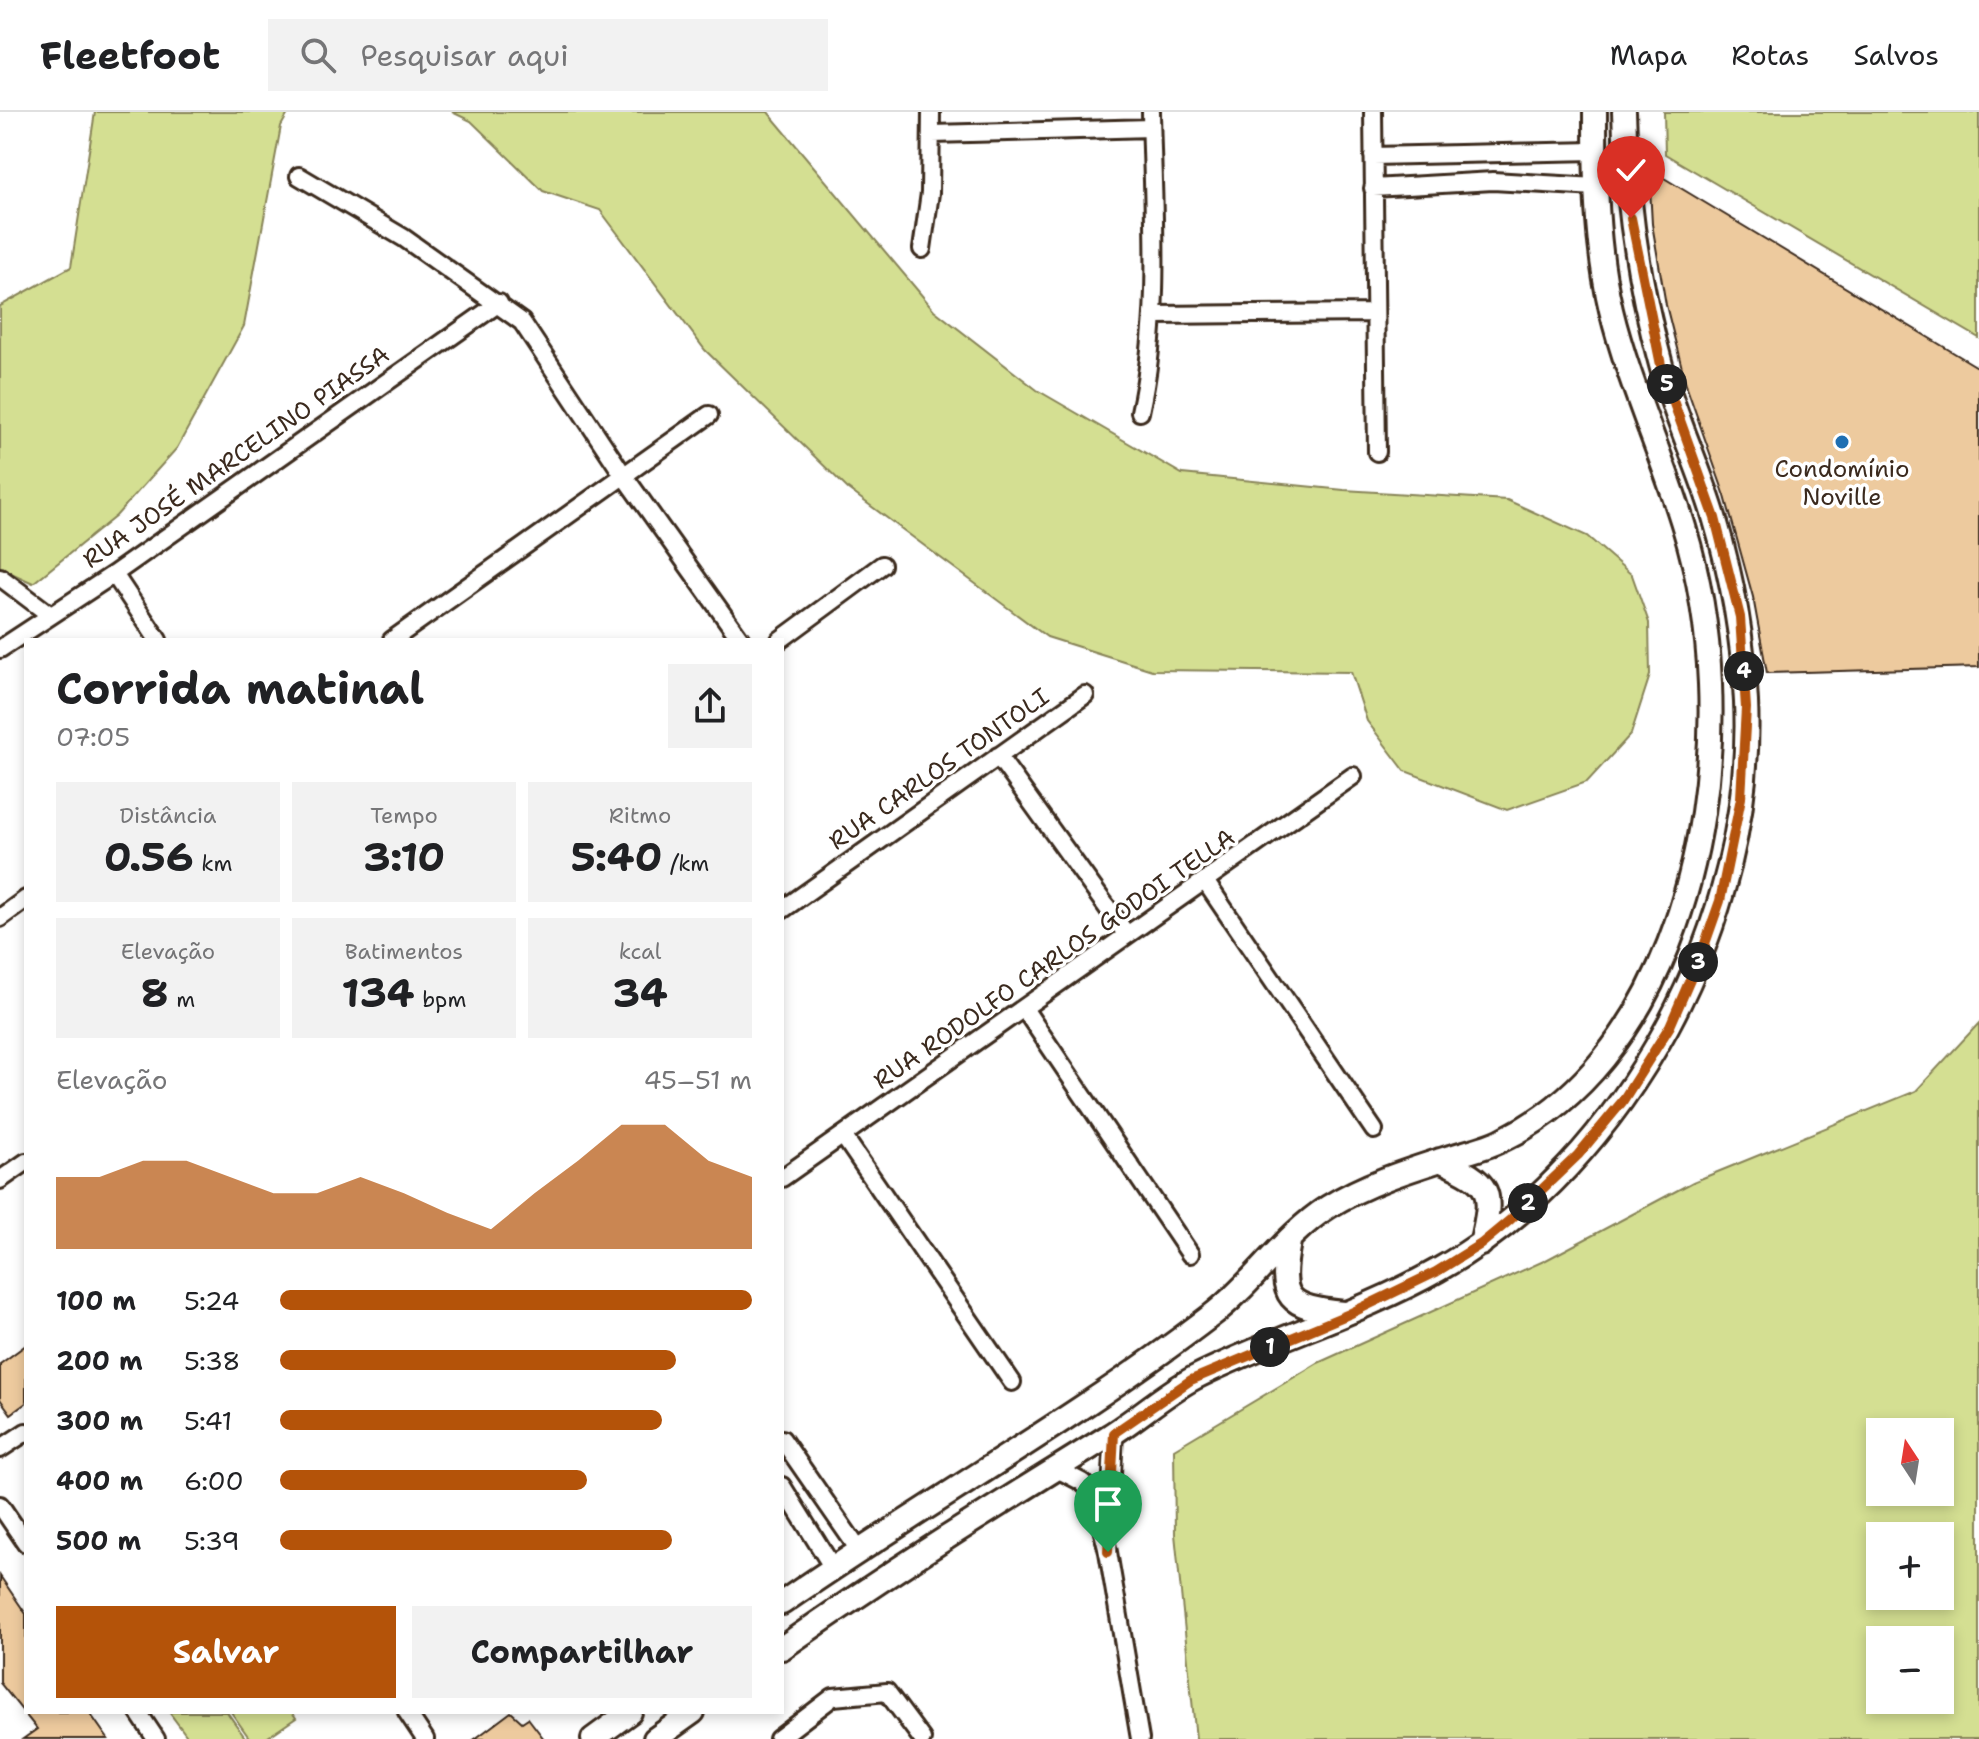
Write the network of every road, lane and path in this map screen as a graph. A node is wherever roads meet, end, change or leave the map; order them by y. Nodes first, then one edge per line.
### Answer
1 (931, 112) edge
2 (1373, 112) edge
3 (1595, 112) edge
4 (1624, 112) edge
5 (1151, 120) edge
6 (932, 134) junction
7 (1595, 151) junction
8 (1373, 156) junction
9 (299, 176) dead end
10 (1596, 187) junction
11 (1373, 188) junction
12 (922, 249) dead end
13 (499, 303) junction
14 (1375, 313) junction
15 (1155, 315) junction
16 (1140, 412) dead end
17 (709, 415) dead end
18 (1377, 452) dead end
19 (624, 476) junction
20 (882, 565) dead end
21 (114, 574) junction
22 (0, 577) edge
23 (49, 614) junction
24 (157, 638) edge
25 (395, 638) edge
26 (740, 638) edge
27 (783, 638) edge
28 (0, 649) edge
29 (1085, 695) dead end
30 (998, 756) junction
31 (1353, 776) dead end
32 (1205, 881) junction
33 (24, 900) edge
34 (784, 909) edge
35 (0, 918) edge
36 (1127, 935) junction
37 (1025, 1010) junction
38 (1374, 1130) dead end
39 (844, 1137) junction
40 (1440, 1160) junction
41 (24, 1163) edge
42 (784, 1177) edge
43 (0, 1180) edge
44 (1289, 1242) junction
45 (1481, 1244) junction
46 (1190, 1254) dead end
47 (1349, 1314) junction
48 (1012, 1382) dead end
49 (24, 1433) edge
50 (1114, 1433) junction
51 (784, 1442) edge
52 (0, 1449) edge
53 (1055, 1468) junction
54 (784, 1489) edge
55 (0, 1505) edge
56 (24, 1540) edge
57 (859, 1550) junction
58 (1108, 1552) junction
59 (833, 1568) junction
60 (784, 1602) edge
61 (784, 1647) edge
62 (139, 1714) edge
63 (408, 1714) edge
64 (627, 1714) edge
65 (690, 1714) edge
66 (155, 1739) edge
67 (425, 1739) edge
68 (593, 1739) edge
69 (655, 1739) edge
70 (778, 1739) edge
71 (922, 1739) edge
72 (1140, 1739) edge

1 - 6 street
2 - 8 street
3 - 7 main road
4 - 45 main road
5 - 6 street
5 - 15 street
6 - 12 street
7 - 8 street
7 - 10 main road
8 - 11 street
9 - 13 street
10 - 11 street
10 - 40 main road
11 - 14 street
13 - 19 street
13 - 21 street, RUA JOSÉ MARCELINO PIASSA
14 - 15 street
14 - 18 street
15 - 16 street
17 - 19 street
19 - 25 street
19 - 26 street
20 - 27 street
21 - 23 street, RUA JOSÉ MARCELINO PIASSA
21 - 24 street
22 - 23 street
23 - 28 street, RUA JOSÉ MARCELINO PIASSA
29 - 30 street, RUA CARLOS TONTOLI
30 - 34 street, RUA CARLOS TONTOLI
30 - 36 street
31 - 32 street, RUA RODOLFO CARLOS GODOI TELLA
32 - 36 street, RUA RODOLFO CARLOS GODOI TELLA
32 - 38 street
33 - 35 street
36 - 37 street, RUA RODOLFO CARLOS GODOI TELLA
37 - 39 street, RUA RODOLFO CARLOS GODOI TELLA
37 - 46 street
39 - 42 street, RUA RODOLFO CARLOS GODOI TELLA
39 - 48 street
40 - 44 main road
40 - 45 main road
41 - 43 street
44 - 47 main road
44 - 57 main road
45 - 47 main road
47 - 50 main road
49 - 52 street
50 - 53 main road
50 - 58 street
51 - 57 street
53 - 58 street
53 - 61 main road
54 - 59 street
55 - 56 street
57 - 59 main road
58 - 72 street
59 - 60 main road
62 - 66 street
63 - 67 street
64 - 68 main road
65 - 69 main road
70 - 71 street

